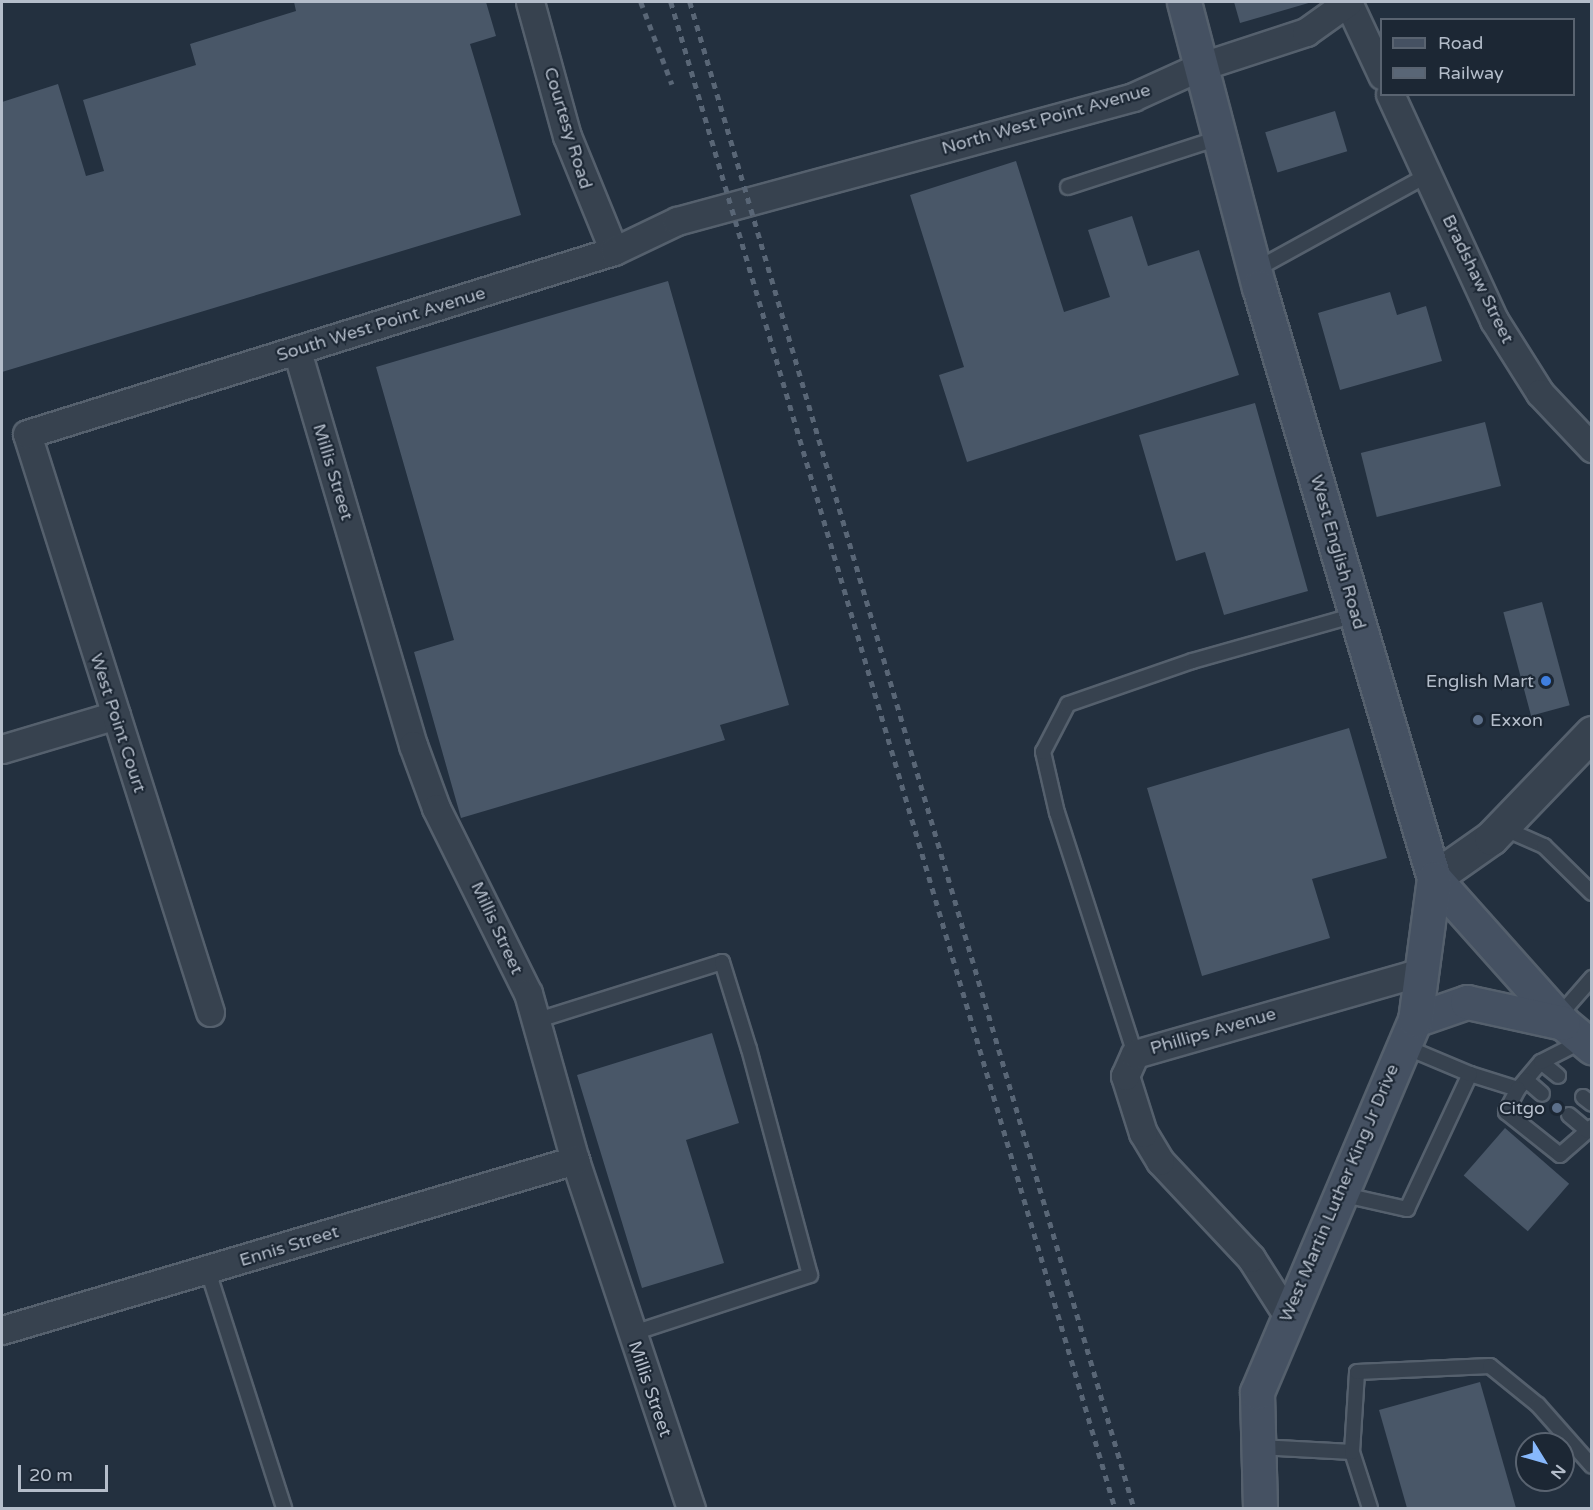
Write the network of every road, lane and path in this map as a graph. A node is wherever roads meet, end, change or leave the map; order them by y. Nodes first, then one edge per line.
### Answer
1 (530, 2) edge
2 (1184, 2) edge
3 (1348, 2) edge
4 (1199, 67) junction
5 (1380, 71) edge
6 (1391, 96) edge
7 (1219, 138) junction
8 (1428, 175) junction
9 (1068, 187) dead end
10 (732, 207) joint
11 (614, 251) junction
12 (1255, 270) junction
13 (297, 351) junction
14 (27, 434) joint
15 (1592, 448) edge
16 (1356, 615) junction
17 (116, 715) junction
18 (1592, 733) edge
19 (2, 750) edge
20 (1502, 827) junction
21 (1434, 878) junction
22 (1592, 893) edge
23 (1421, 972) junction
24 (1592, 978) edge
25 (210, 1012) dead end
26 (536, 1021) junction
27 (1577, 1032) edge
28 (1409, 1033) junction
29 (1135, 1054) junction
30 (1540, 1062) junction
31 (1470, 1074) junction
32 (1558, 1076) dead end
33 (1522, 1085) junction
34 (1542, 1094) dead end
35 (1569, 1116) dead end
36 (1590, 1129) edge
37 (575, 1160) junction
38 (1338, 1193) junction
39 (208, 1270) junction
40 (1286, 1313) junction
41 (2, 1330) edge
42 (631, 1334) junction
43 (1255, 1447) junction
44 (1352, 1452) junction
45 (1592, 1466) edge
46 (284, 1509) edge
47 (691, 1509) edge
48 (1260, 1509) edge
49 (1370, 1509) edge

1 - 11 street, Courtesy Road
2 - 4 main road, West English Road
3 - 4 street, North West Point Avenue
3 - 5 street
4 - 7 main road, West English Road
4 - 10 street, North West Point Avenue
6 - 8 street, Bradshaw Street
7 - 9 lane
7 - 12 main road, West English Road
8 - 12 lane
8 - 15 street, Bradshaw Street
10 - 11 street, South West Point Avenue
11 - 13 street, South West Point Avenue
12 - 16 main road, West English Road
13 - 14 street, South West Point Avenue
13 - 26 street, Millis Street
14 - 17 street, West Point Court
16 - 21 main road, West English Road
16 - 29 lane
17 - 19 street
17 - 25 street, West Point Court
18 - 20 street
20 - 21 street
20 - 22 lane
21 - 23 main road, West Martin Luther King Jr Drive
21 - 27 main road, West English Road
23 - 28 main road, West Martin Luther King Jr Drive
23 - 29 street, Phillips Avenue
24 - 27 lane
26 - 37 street, Millis Street
26 - 42 lane
27 - 28 main road
27 - 30 lane
28 - 31 lane
28 - 38 main road, West Martin Luther King Jr Drive
29 - 40 street, Phillips Avenue
30 - 32 lane
30 - 33 lane
31 - 33 lane
31 - 38 lane
33 - 34 lane
33 - 36 lane
35 - 36 lane
37 - 39 street, Ennis Street
37 - 42 street, Millis Street
38 - 40 main road, West Martin Luther King Jr Drive
39 - 41 street, Ennis Street
39 - 46 lane
40 - 43 main road, West Martin Luther King Jr Drive
42 - 47 street, Millis Street
43 - 44 lane
43 - 48 main road, West Martin Luther King Jr Drive
44 - 45 lane
44 - 49 lane

